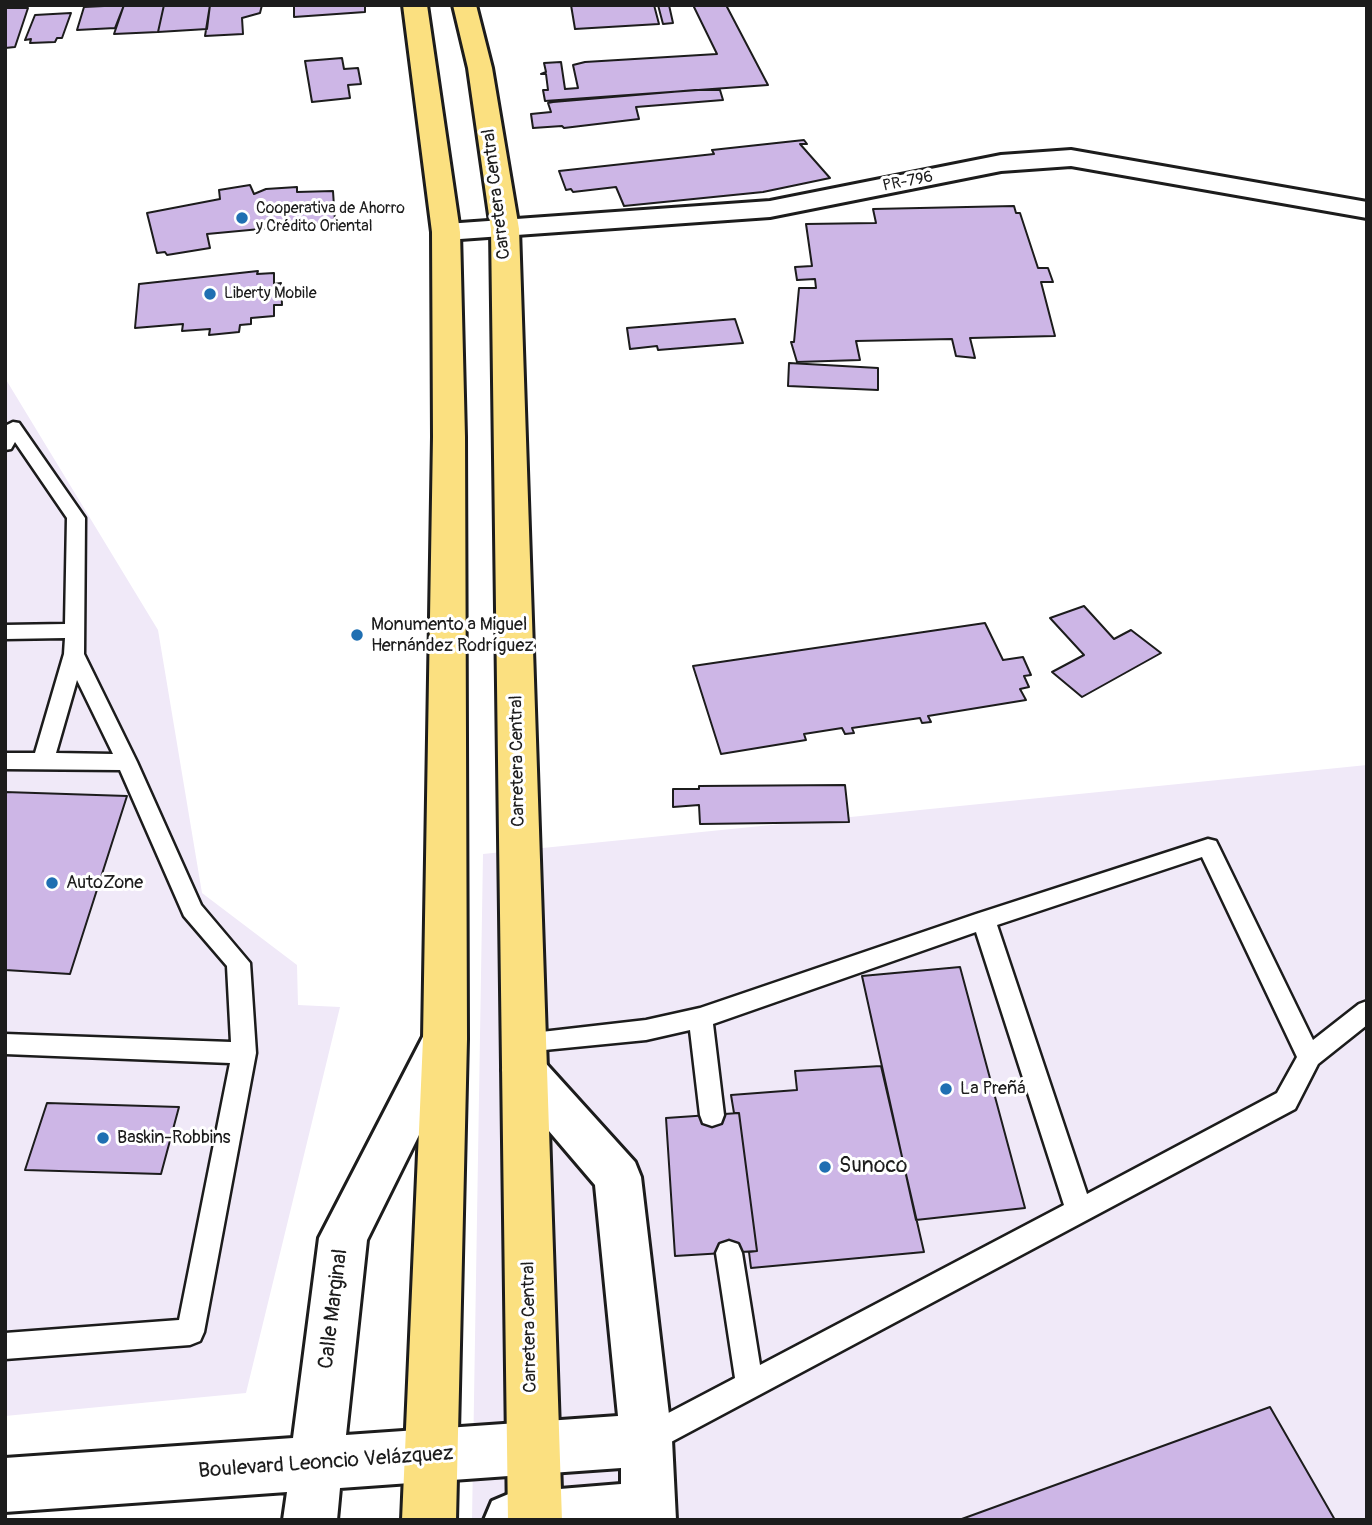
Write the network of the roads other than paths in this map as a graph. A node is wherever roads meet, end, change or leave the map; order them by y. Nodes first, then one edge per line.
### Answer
1 (415, 5) edge
2 (464, 5) edge
3 (1367, 210) edge
4 (505, 229) junction
5 (446, 232) junction
6 (9, 423) edge
7 (5, 445) edge
8 (75, 631) junction
9 (5, 632) edge
10 (74, 654) junction
11 (5, 761) edge
12 (43, 761) junction
13 (127, 762) junction
14 (984, 920) junction
15 (1367, 1011) edge
16 (700, 1018) junction
17 (445, 1039) junction
18 (5, 1044) edge
19 (244, 1053) junction
20 (524, 1056) junction
21 (1309, 1057) junction
22 (712, 1115) dead end
23 (1079, 1210) junction
24 (729, 1253) dead end
25 (5, 1346) edge
26 (750, 1385) junction
27 (646, 1440) junction
28 (534, 1449) junction
29 (432, 1455) junction
30 (315, 1463) junction
31 (5, 1485) edge
32 (649, 1514) edge
33 (526, 1519) edge
34 (310, 1520) edge
35 (429, 1520) edge

1 - 5 main road
2 - 4 main road, Carretera Central
3 - 4 street, PR-796 / PR-796
4 - 5 street, PR-796 / PR-796
4 - 20 main road, Carretera Central
5 - 17 main road
6 - 7 lane
6 - 8 lane
8 - 9 lane
8 - 10 lane
10 - 12 lane
10 - 13 lane
11 - 12 lane
12 - 13 lane
13 - 19 lane
14 - 16 lane
14 - 21 lane
14 - 23 lane
15 - 21 lane
16 - 20 lane
16 - 22 lane
17 - 29 main road
17 - 30 street, Calle Marginal
18 - 19 lane
19 - 25 lane
20 - 27 street
20 - 28 main road, Carretera Central
21 - 23 lane
23 - 26 lane
24 - 26 lane
26 - 27 lane
27 - 28 street, Boulevard Leoncio Velázquez
27 - 32 street
28 - 29 street, Boulevard Leoncio Velázquez
28 - 33 main road, Carretera Central
29 - 30 street, Boulevard Leoncio Velázquez
29 - 35 main road
30 - 31 street, Boulevard Leoncio Velázquez
30 - 34 street, Calle Marginal
32 - 33 street

